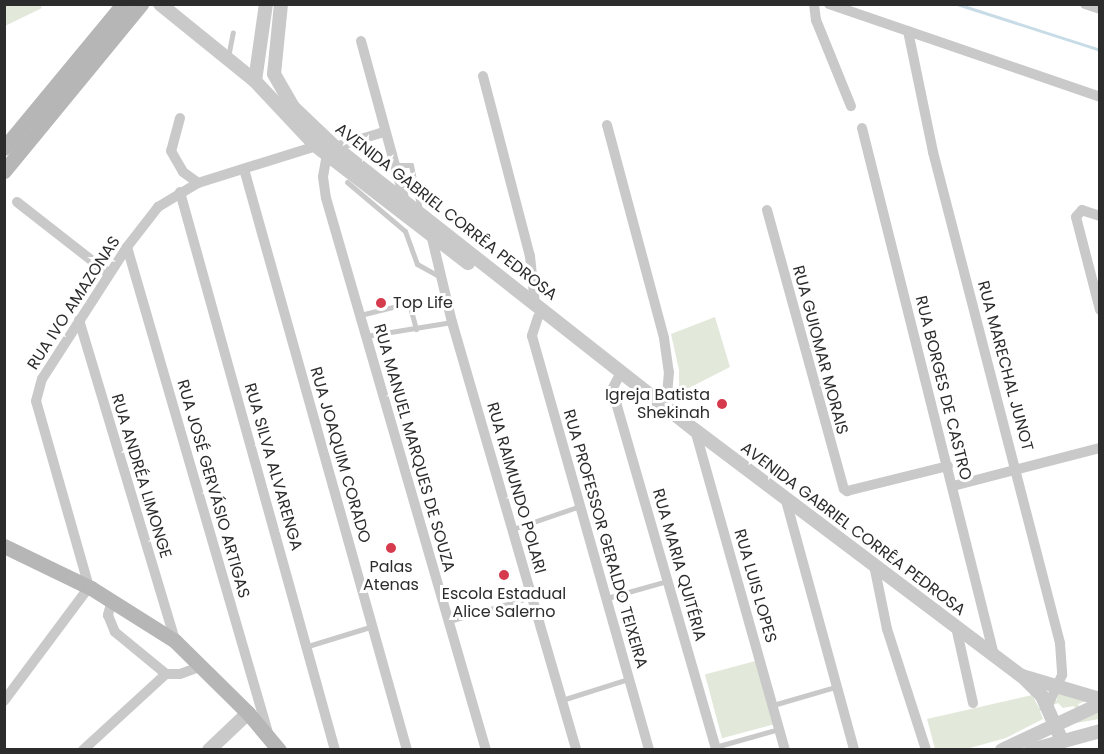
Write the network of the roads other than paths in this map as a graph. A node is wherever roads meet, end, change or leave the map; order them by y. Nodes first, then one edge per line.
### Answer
1 (123, 4) edge
2 (141, 4) edge
3 (160, 4) edge
4 (266, 4) edge
5 (281, 4) edge
6 (814, 4) edge
7 (829, 4) edge
8 (1085, 4) edge
9 (1100, 9) edge
10 (908, 31) junction
11 (232, 32) dead end
12 (361, 41) dead end
13 (228, 59) junction
14 (483, 76) dead end
15 (255, 81) junction
16 (1100, 97) edge
17 (851, 106) dead end
18 (180, 118) dead end
19 (607, 125) dead end
20 (862, 128) dead end
21 (384, 132) junction
22 (4, 148) edge
23 (326, 149) junction
24 (393, 165) junction
25 (244, 169) junction
26 (4, 171) edge
27 (347, 182) dead end
28 (198, 183) junction
29 (180, 192) junction
30 (17, 202) dead end
31 (405, 202) junction
32 (766, 210) dead end
33 (420, 215) junction
34 (1099, 218) edge
35 (431, 234) junction
36 (127, 247) junction
37 (109, 274) junction
38 (440, 277) junction
39 (537, 310) junction
40 (1100, 310) edge
41 (360, 315) junction
42 (79, 320) junction
43 (452, 322) junction
44 (416, 329) junction
45 (366, 336) junction
46 (615, 383) junction
47 (666, 406) junction
48 (696, 430) junction
49 (1100, 448) edge
50 (948, 466) junction
51 (1017, 468) junction
52 (953, 486) junction
53 (785, 497) junction
54 (580, 506) junction
55 (512, 529) junction
56 (4, 546) edge
57 (874, 565) junction
58 (669, 581) junction
59 (89, 587) junction
60 (533, 597) junction
61 (607, 598) junction
62 (112, 600) junction
63 (449, 621) junction
64 (373, 626) junction
65 (956, 627) junction
66 (175, 641) junction
67 (308, 646) junction
68 (994, 655) junction
69 (202, 666) junction
70 (165, 674) junction
71 (1022, 676) junction
72 (628, 679) junction
73 (1059, 684) junction
74 (835, 687) junction
75 (1100, 699) edge
76 (562, 700) junction
77 (4, 701) edge
78 (973, 703) dead end
79 (1100, 704) edge
80 (773, 705) junction
81 (1047, 706) junction
82 (248, 713) junction
83 (1056, 725) junction
84 (779, 729) junction
85 (1100, 731) edge
86 (275, 744) edge
87 (1063, 745) edge
88 (716, 748) edge
89 (83, 750) edge
90 (208, 750) edge
91 (335, 750) edge
92 (407, 750) edge
93 (486, 750) edge
94 (576, 750) edge
95 (649, 750) edge
96 (785, 750) edge
97 (854, 750) edge
98 (926, 750) edge
99 (1002, 750) edge
100 (1031, 750) edge

1 - 22 main road
2 - 26 main road
3 - 13 street, AVENIDA GABRIEL CORRÊA PEDROSA
4 - 15 street
5 - 23 street, AVENIDA GABRIEL CORRÊA PEDROSA
6 - 17 street
7 - 10 street
8 - 9 street
10 - 16 street
10 - 51 street, RUA MARECHAL JUNOT
11 - 13 lane
12 - 21 street
13 - 15 street, AVENIDA GABRIEL CORRÊA PEDROSA
14 - 39 street
15 - 23 street, AVENIDA GABRIEL CORRÊA PEDROSA
18 - 28 street
19 - 47 street
20 - 50 street, RUA BORGES DE CASTRO
21 - 23 street, RUA IVO AMAZONAS
21 - 24 street
23 - 25 street, RUA IVO AMAZONAS
23 - 31 street, AVENIDA GABRIEL CORRÊA PEDROSA
23 - 35 street, AVENIDA GABRIEL CORRÊA PEDROSA
23 - 41 street, RUA MANUEL MARQUES DE SOUZA
24 - 31 street
24 - 33 lane
25 - 28 street, RUA IVO AMAZONAS
25 - 64 street, RUA JOAQUIM CORADO
27 - 38 lane
28 - 29 street, RUA IVO AMAZONAS
29 - 36 street, RUA IVO AMAZONAS
29 - 67 street, RUA SILVA ALVARENGA
30 - 37 street
31 - 33 street, AVENIDA GABRIEL CORRÊA PEDROSA
32 - 50 street, RUA GUIOMAR MORAIS
33 - 39 street, AVENIDA GABRIEL CORRÊA PEDROSA
34 - 40 street
35 - 38 street, RUA RAIMUNDO POLARI
35 - 39 street, AVENIDA GABRIEL CORRÊA PEDROSA
36 - 37 street, RUA IVO AMAZONAS
36 - 86 street, RUA JOSÉ GERVÁSIO ARTIGAS
37 - 42 street, RUA IVO AMAZONAS
38 - 43 street, RUA RAIMUNDO POLARI
39 - 46 street, AVENIDA GABRIEL CORRÊA PEDROSA
39 - 47 street, AVENIDA GABRIEL CORRÊA PEDROSA
39 - 54 street, RUA PROFESSOR GERALDO TEIXEIRA
41 - 44 lane
41 - 45 street, RUA MANUEL MARQUES DE SOUZA
42 - 59 street, RUA IVO AMAZONAS
42 - 66 street, RUA ANDRÉA LIMONGE
43 - 44 lane
43 - 55 street, RUA RAIMUNDO POLARI
44 - 45 lane
45 - 63 street, RUA MANUEL MARQUES DE SOUZA
46 - 47 street, AVENIDA GABRIEL CORRÊA PEDROSA
46 - 58 street, RUA MARIA QUITÉRIA
47 - 48 street, AVENIDA GABRIEL CORRÊA PEDROSA
48 - 53 street, AVENIDA GABRIEL CORRÊA PEDROSA
48 - 80 street, RUA LUIS LOPES
49 - 51 street
50 - 52 street, RUA BORGES DE CASTRO
51 - 52 street
51 - 73 street, RUA MARECHAL JUNOT
52 - 68 street, RUA BORGES DE CASTRO
53 - 57 street, AVENIDA GABRIEL CORRÊA PEDROSA
53 - 74 street
54 - 55 lane
54 - 61 street, RUA PROFESSOR GERALDO TEIXEIRA
55 - 60 street, RUA RAIMUNDO POLARI
56 - 59 main road
57 - 65 street, AVENIDA GABRIEL CORRÊA PEDROSA
57 - 98 street
58 - 61 lane
58 - 88 street, RUA MARIA QUITÉRIA
59 - 62 main road
59 - 77 street
60 - 63 lane
60 - 76 street, RUA RAIMUNDO POLARI
61 - 72 street, RUA PROFESSOR GERALDO TEIXEIRA
62 - 66 main road
62 - 70 street
63 - 93 street, RUA MANUEL MARQUES DE SOUZA
64 - 67 lane
64 - 92 street, RUA JOAQUIM CORADO
65 - 68 street, AVENIDA GABRIEL CORRÊA PEDROSA
65 - 78 street
66 - 69 main road
67 - 91 street, RUA SILVA ALVARENGA
68 - 71 street, AVENIDA GABRIEL CORRÊA PEDROSA
69 - 70 street
69 - 82 main road
70 - 89 street
71 - 73 street, AVENIDA GABRIEL CORRÊA PEDROSA
71 - 81 street, AVENIDA GABRIEL CORRÊA PEDROSA
72 - 76 lane
72 - 95 street, RUA PROFESSOR GERALDO TEIXEIRA
73 - 75 street, AVENIDA GABRIEL CORRÊA PEDROSA
73 - 81 street, RUA MARECHAL JUNOT
74 - 80 lane
74 - 97 street
76 - 94 street, RUA RAIMUNDO POLARI
79 - 83 street
80 - 84 street, RUA LUIS LOPES
81 - 83 street, AVENIDA GABRIEL CORRÊA PEDROSA
82 - 86 main road
82 - 90 street
83 - 87 street, AVENIDA GABRIEL CORRÊA PEDROSA
83 - 99 street
84 - 88 lane
84 - 96 street, RUA LUIS LOPES
85 - 87 street
87 - 100 street

